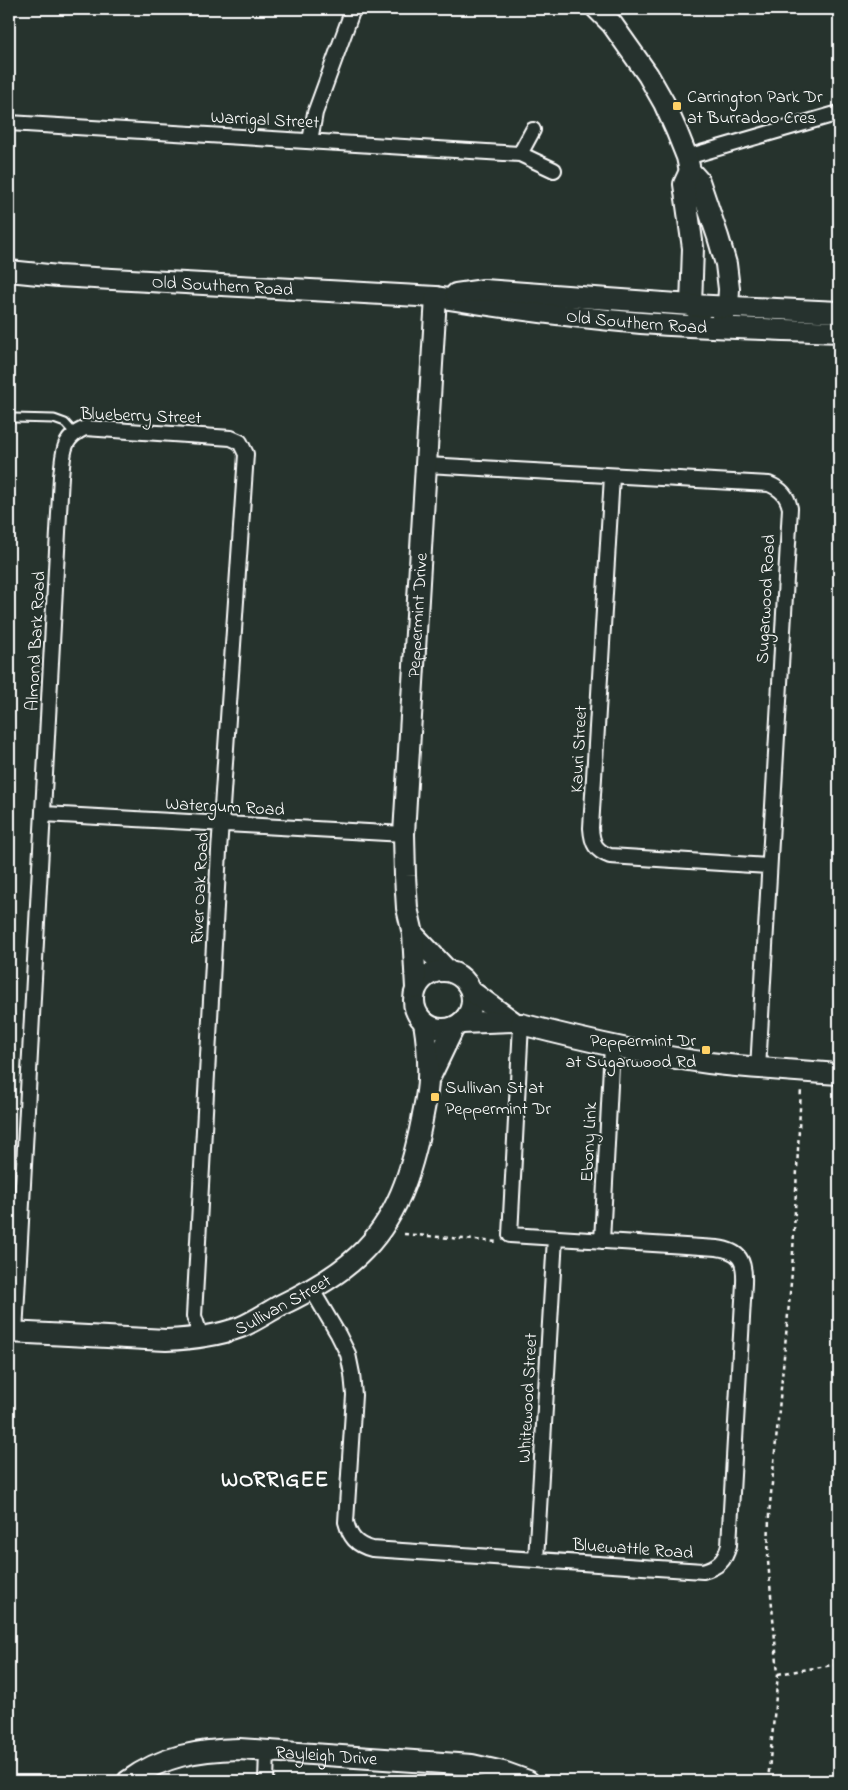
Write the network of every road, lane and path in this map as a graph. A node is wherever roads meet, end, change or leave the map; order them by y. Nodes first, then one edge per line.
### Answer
1 (353, 9) edge
2 (597, 9) edge
3 (839, 114) edge
4 (9, 123) edge
5 (533, 130) dead end
6 (310, 140) junction
7 (520, 154) junction
8 (688, 164) junction
9 (554, 170) dead end
10 (9, 271) edge
11 (436, 297) junction
12 (691, 305) junction
13 (728, 307) junction
14 (839, 312) edge
15 (717, 326) junction
16 (839, 332) edge
17 (14, 418) dead end
18 (74, 433) junction
19 (240, 442) joint
20 (427, 465) junction
21 (612, 476) junction
22 (44, 814) junction
23 (221, 825) junction
24 (404, 834) junction
25 (768, 866) junction
26 (413, 934) junction
27 (448, 971) junction
28 (416, 988) junction
29 (470, 991) junction
30 (424, 1022) junction
31 (517, 1023) junction
32 (458, 1025) junction
33 (612, 1046) junction
34 (758, 1068) junction
35 (802, 1072) junction
36 (839, 1074) edge
37 (428, 1082) junction
38 (555, 1238) junction
39 (602, 1240) junction
40 (312, 1290) junction
41 (12, 1332) edge
42 (201, 1337) junction
43 (536, 1560) junction
44 (839, 1664) edge
45 (778, 1674) junction
46 (267, 1751) junction
47 (502, 1777) edge
48 (128, 1781) edge
49 (266, 1781) edge
50 (528, 1781) edge
51 (768, 1781) edge

1 - 6 street
2 - 8 street
3 - 8 street
4 - 6 street, Warrigal Street
5 - 7 street
6 - 7 street, Warrigal Street
7 - 9 street, Warrigal Street
8 - 12 street
8 - 13 street
10 - 11 street, Old Southern Road
11 - 12 street, Old Southern Road
11 - 15 street, Old Southern Road
11 - 20 street, Peppermint Drive
12 - 13 street, Old Southern Road
12 - 15 street
13 - 14 street, Old Southern Road
13 - 15 street
15 - 16 street, Old Southern Road
17 - 18 lane, Blueberry Street
18 - 19 street, Blueberry Street
18 - 22 street, Almond Bark Road
19 - 23 street, River Oak Road
20 - 21 street, Sugarwood Road
20 - 24 street, Peppermint Drive
21 - 25 street, Kauri Street
21 - 25 street, Sugarwood Road
22 - 23 street, Watergum Road
22 - 41 street, Almond Bark Road
23 - 24 street, Watergum Road
23 - 42 street, River Oak Road
24 - 26 street, Peppermint Drive
25 - 34 street, Sugarwood Road
26 - 27 street
26 - 28 street, Peppermint Drive
27 - 28 street
27 - 29 street
28 - 30 street
29 - 31 street
29 - 32 street
30 - 32 street
30 - 37 street, Sullivan Street
31 - 32 street
31 - 33 street
31 - 38 street, Bluewattle Road
32 - 37 street, Sullivan Street
33 - 34 street
33 - 39 street, Ebony Link
34 - 35 street
35 - 36 street
35 - 45 path
37 - 40 street, Sullivan Street
38 - 39 street, Bluewattle Road
38 - 43 street, Whitewood Street
39 - 43 street, Bluewattle Road
40 - 42 street, Sullivan Street
40 - 43 street, Bluewattle Road
41 - 42 street, Sullivan Street
44 - 45 path
45 - 51 path
46 - 47 street, Rayleigh Drive
46 - 48 street, Rayleigh Drive
46 - 49 street
47 - 50 street, Rayleigh Drive

